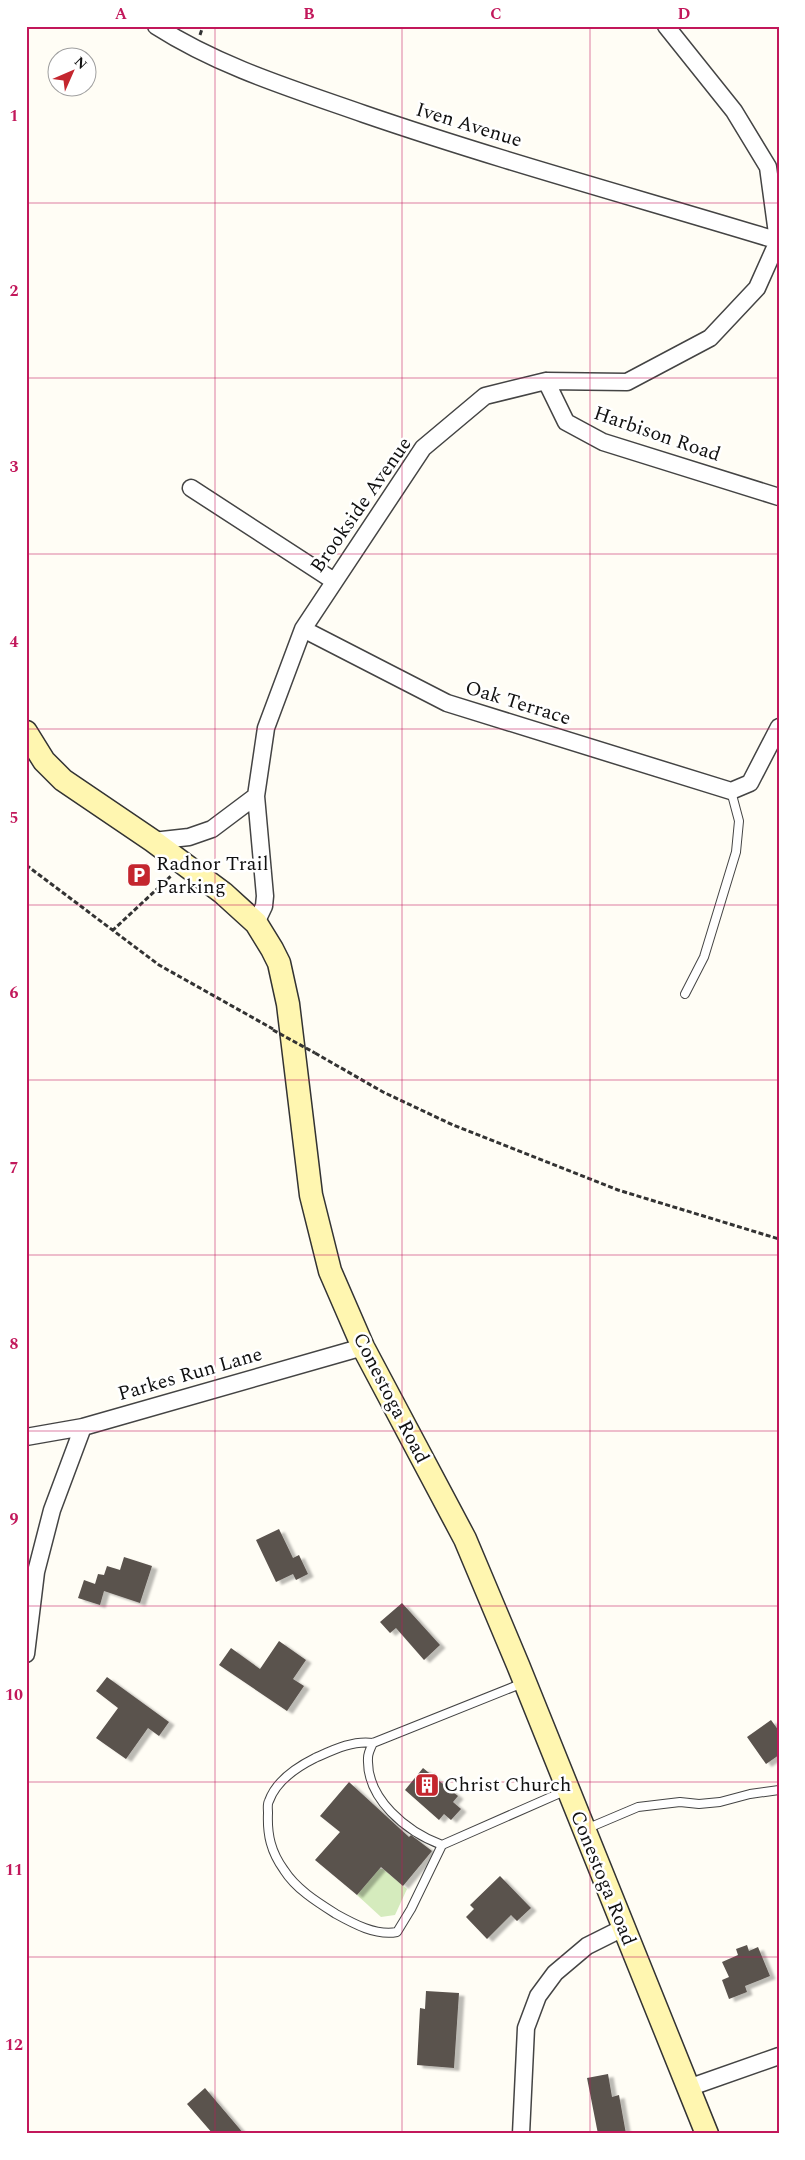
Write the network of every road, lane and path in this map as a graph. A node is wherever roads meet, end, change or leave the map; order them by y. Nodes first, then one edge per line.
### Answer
1 (156, 26) edge
2 (666, 26) edge
3 (778, 241) edge
4 (546, 381) junction
5 (191, 488) dead end
6 (779, 497) edge
7 (334, 581) junction
8 (303, 629) junction
9 (779, 727) edge
10 (26, 732) edge
11 (731, 791) junction
12 (256, 796) junction
13 (153, 841) junction
14 (183, 863) junction
15 (26, 865) edge
16 (256, 923) junction
17 (112, 931) junction
18 (684, 994) dead end
19 (779, 1239) edge
20 (364, 1347) junction
21 (82, 1427) junction
22 (26, 1437) edge
23 (26, 1654) edge
24 (525, 1683) junction
25 (373, 1743) junction
26 (568, 1790) junction
27 (779, 1790) edge
28 (584, 1830) junction
29 (442, 1845) junction
30 (623, 1928) junction
31 (779, 2056) edge
32 (688, 2088) junction
33 (521, 2134) edge
34 (708, 2134) edge

1 - 3 street, Iven Avenue
2 - 3 street
3 - 4 street, Brookside Avenue
4 - 6 street, Harbison Road
4 - 7 street, Brookside Avenue
5 - 7 street
7 - 8 street, Brookside Avenue
8 - 11 street, Oak Terrace
8 - 12 street, Brookside Avenue
9 - 11 street
10 - 13 main road, Conestoga Road
11 - 18 lane
12 - 13 street
12 - 16 street, Brookside Avenue
13 - 14 main road, Conestoga Road
14 - 16 main road, Conestoga Road
14 - 17 path
15 - 17 path
16 - 20 main road, Conestoga Road
17 - 19 path, bridge
20 - 21 street, Parkes Run Lane
20 - 24 main road, Conestoga Road
21 - 22 street, Parkes Run Lane
21 - 23 street
24 - 25 lane
24 - 26 main road, Conestoga Road
25 - 29 lane
25 - 29 lane
26 - 28 main road, Conestoga Road
26 - 29 lane
27 - 28 lane
28 - 30 main road, Conestoga Road
30 - 32 main road, Conestoga Road
30 - 33 street
31 - 32 street
32 - 34 main road, Conestoga Road

